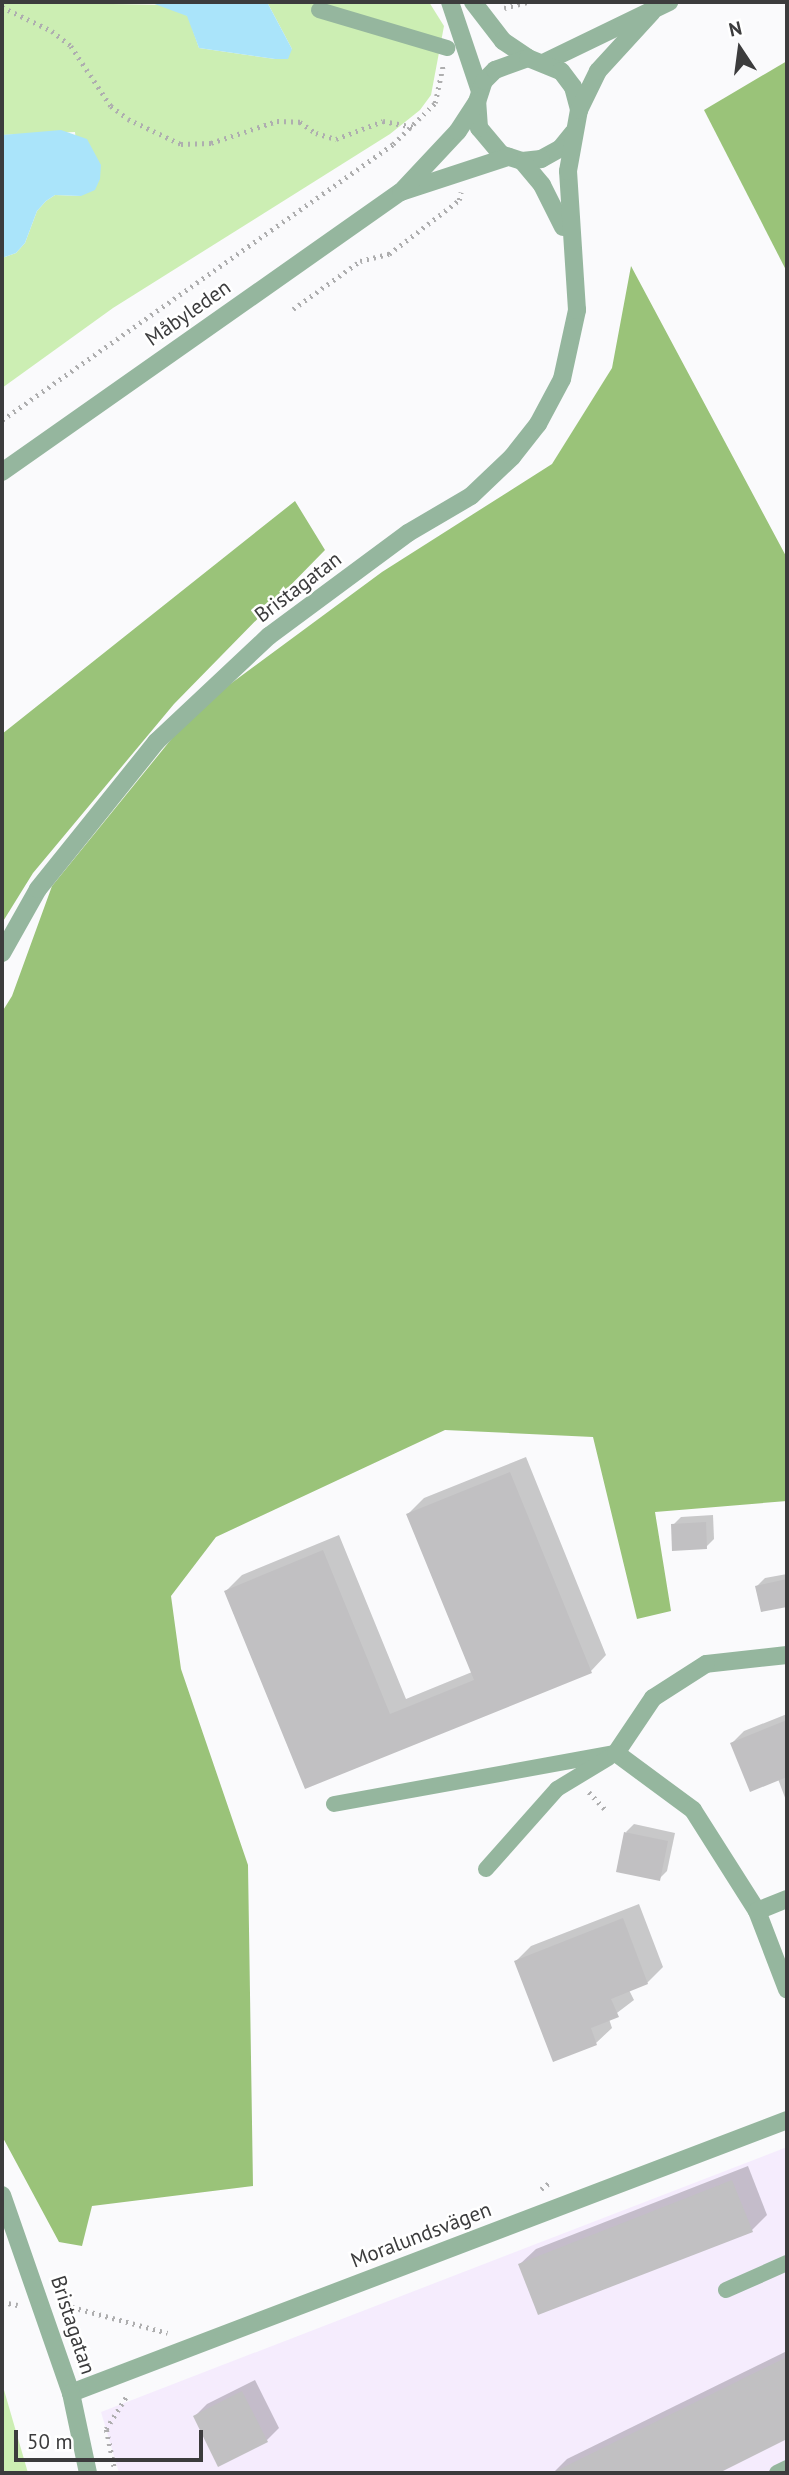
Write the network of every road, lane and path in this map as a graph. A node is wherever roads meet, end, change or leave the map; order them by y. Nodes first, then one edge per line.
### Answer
1 (450, 2) edge
2 (473, 2) edge
3 (669, 2) edge
4 (2, 7) edge
5 (319, 10) dead end
6 (652, 12) junction
7 (447, 48) dead end
8 (536, 60) junction
9 (478, 97) junction
10 (579, 110) junction
11 (415, 127) dead end
12 (574, 131) junction
13 (393, 144) dead end
14 (515, 159) junction
15 (461, 185) dead end
16 (401, 192) junction
17 (573, 254) junction
18 (293, 309) dead end
19 (2, 420) edge
20 (2, 472) edge
21 (2, 953) edge
22 (787, 1655) edge
23 (616, 1753) junction
24 (334, 1804) dead end
25 (486, 1869) dead end
26 (787, 1899) edge
27 (757, 1911) junction
28 (787, 1989) edge
29 (787, 2120) edge
30 (549, 2183) dead end
31 (534, 2194) dead end
32 (2, 2195) edge
33 (787, 2263) edge
34 (726, 2290) dead end
35 (44, 2311) junction
36 (173, 2334) dead end
37 (71, 2393) junction
38 (787, 2468) edge
39 (88, 2473) edge
40 (777, 2473) edge

1 - 9 street
2 - 8 street
3 - 6 street, Måbyleden
4 - 11 path
5 - 7 lane
6 - 8 street, Måbyleden
6 - 10 street, Måbyleden
8 - 9 street, Måbyleden
8 - 10 street
9 - 14 street
9 - 16 street, Måbyleden
10 - 12 street, Måbyleden
12 - 14 street, Måbyleden
12 - 17 street, Bristagatan
13 - 19 path
14 - 16 street, Måbyleden
14 - 17 street, Bristagatan
15 - 18 path
16 - 20 street, Måbyleden
17 - 21 street, Bristagatan
22 - 23 street
23 - 24 lane
23 - 25 lane
23 - 27 street
26 - 27 street
27 - 28 street
29 - 37 street, Moralundsvägen
30 - 31 path
32 - 35 street, Bristagatan
33 - 34 lane
35 - 36 path
35 - 37 street, Bristagatan
37 - 39 street, Bristagatan
38 - 40 lane

